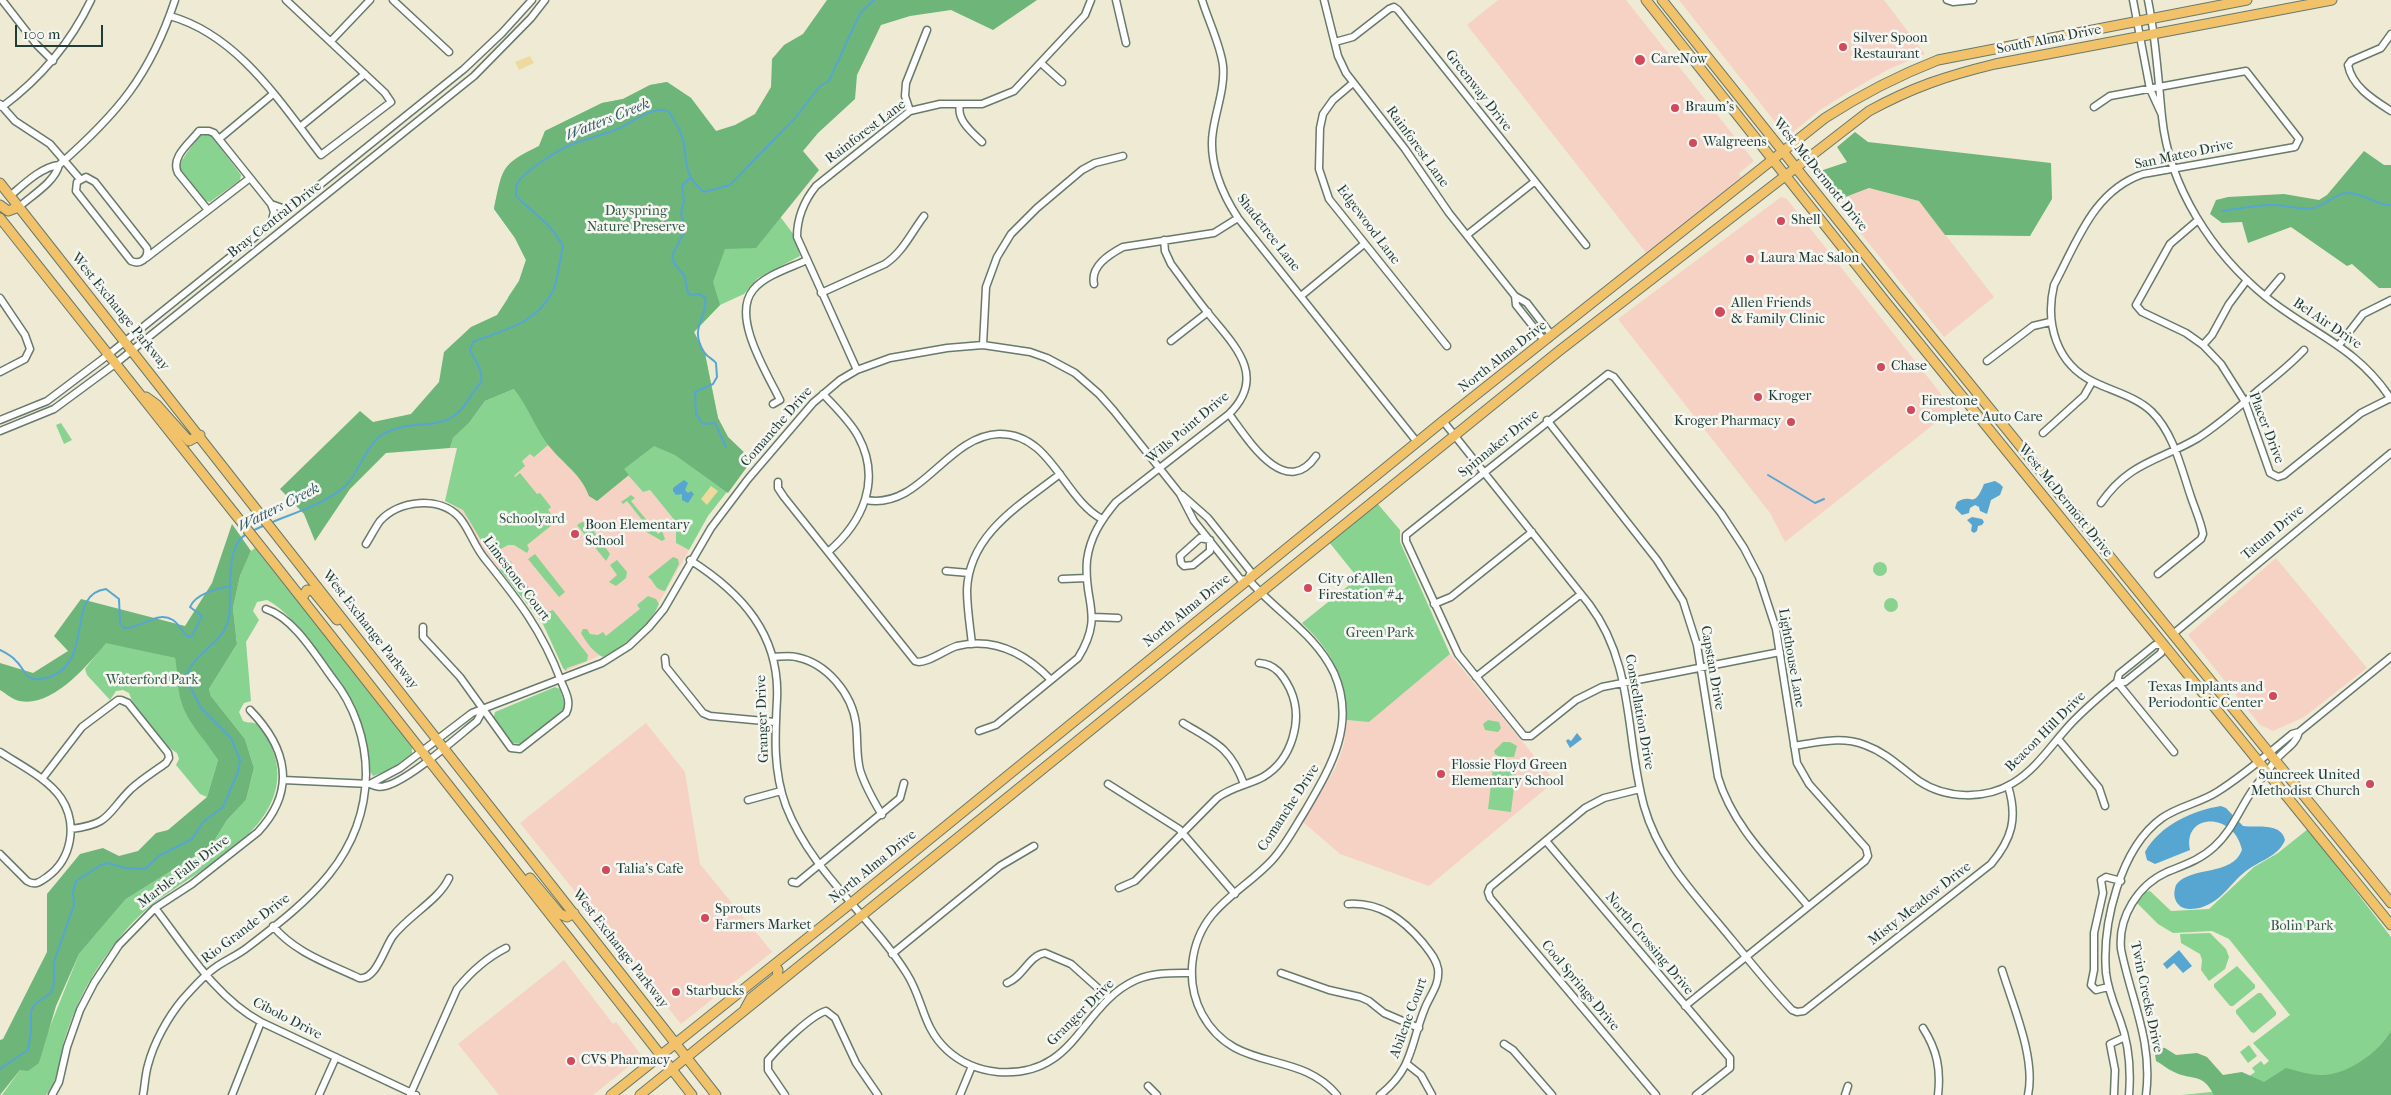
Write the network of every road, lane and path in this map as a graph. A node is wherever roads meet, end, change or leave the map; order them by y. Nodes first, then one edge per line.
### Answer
1 (2, 0) edge
2 (91, 0) edge
3 (175, 0) edge
4 (286, 0) edge
5 (370, 0) edge
6 (393, 0) edge
7 (532, 0) edge
8 (545, 0) edge
9 (1091, 0) edge
10 (1116, 0) edge
11 (1202, 0) edge
12 (1324, 0) edge
13 (1646, 0) edge
14 (1662, 0) edge
15 (1947, 0) edge
16 (1973, 0) edge
17 (2133, 0) edge
18 (2148, 0) edge
19 (2247, 0) edge
20 (2332, 0) edge
21 (170, 16) junction
22 (2152, 18) junction
23 (2136, 22) junction
24 (927, 30) dead end
25 (2391, 34) edge
26 (2156, 35) junction
27 (1692, 37) junction
28 (2139, 37) junction
29 (331, 41) junction
30 (1335, 42) junction
31 (1126, 43) dead end
32 (1681, 44) junction
33 (449, 52) dead end
34 (52, 61) junction
35 (1042, 64) junction
36 (365, 74) junction
37 (1062, 82) dead end
38 (1353, 83) junction
39 (2161, 87) junction
40 (2150, 89) junction
41 (273, 94) junction
42 (1, 105) edge
43 (960, 105) junction
44 (2094, 106) dead end
45 (910, 111) junction
46 (2391, 111) edge
47 (2162, 117) junction
48 (300, 127) junction
49 (219, 139) junction
50 (982, 142) dead end
51 (1783, 151) junction
52 (1123, 156) dead end
53 (1772, 159) junction
54 (61, 163) junction
55 (1795, 167) junction
56 (2174, 168) junction
57 (1785, 175) junction
58 (250, 178) junction
59 (80, 179) junction
60 (1534, 182) junction
61 (0, 184) edge
62 (10, 196) junction
63 (271, 204) junction
64 (294, 205) junction
65 (0, 206) edge
66 (18, 206) junction
67 (208, 210) junction
68 (924, 216) dead end
69 (0, 218) edge
70 (1238, 218) junction
71 (2198, 220) junction
72 (269, 226) junction
73 (1467, 235) junction
74 (1164, 240) junction
75 (1364, 244) junction
76 (1586, 245) dead end
77 (148, 249) junction
78 (156, 249) junction
79 (146, 258) junction
80 (807, 260) junction
81 (2281, 277) dead end
82 (2247, 280) junction
83 (1094, 284) dead end
84 (821, 293) junction
85 (1896, 293) junction
86 (1301, 296) junction
87 (2265, 296) junction
88 (0, 298) edge
89 (2391, 300) edge
90 (1885, 301) junction
91 (1208, 312) junction
92 (2050, 322) junction
93 (1549, 338) junction
94 (125, 340) junction
95 (1171, 341) dead end
96 (983, 345) junction
97 (2202, 345) junction
98 (2339, 345) junction
99 (1447, 346) dead end
100 (132, 349) junction
101 (2304, 350) dead end
102 (1559, 351) junction
103 (108, 355) junction
104 (1987, 361) dead end
105 (115, 364) junction
106 (857, 370) junction
107 (0, 372) edge
108 (1608, 374) joint
109 (2092, 382) junction
110 (136, 390) junction
111 (823, 394) junction
112 (2391, 399) edge
113 (2245, 402) junction
114 (773, 404) dead end
115 (1228, 414) junction
116 (0, 420) edge
117 (1548, 420) junction
118 (1443, 421) junction
119 (0, 431) edge
120 (2043, 433) dead end
121 (200, 436) junction
122 (1455, 436) junction
123 (1417, 442) junction
124 (2175, 450) junction
125 (2391, 453) edge
126 (1316, 456) dead end
127 (1159, 468) junction
128 (1484, 472) junction
129 (1060, 474) junction
130 (778, 482) dead end
131 (1180, 494) junction
132 (866, 500) junction
133 (2101, 503) dead end
134 (1102, 519) junction
135 (1220, 532) junction
136 (1532, 532) junction
137 (1210, 540) junction
138 (366, 544) dead end
139 (828, 552) junction
140 (690, 560) junction
141 (946, 571) dead end
142 (969, 574) junction
143 (2158, 574) dead end
144 (1088, 578) junction
145 (1062, 579) dead end
146 (1248, 579) junction
147 (1261, 594) junction
148 (1581, 594) junction
149 (302, 598) junction
150 (1434, 604) junction
151 (266, 609) dead end
152 (1093, 617) junction
153 (1118, 618) dead end
154 (423, 627) dead end
155 (2173, 634) junction
156 (972, 644) junction
157 (2164, 644) junction
158 (1780, 652) junction
159 (372, 655) junction
160 (773, 657) junction
161 (2391, 657) edge
162 (665, 658) dead end
163 (1259, 662) dead end
164 (1700, 666) junction
165 (1476, 677) junction
166 (560, 680) junction
167 (1051, 680) junction
168 (2117, 682) junction
169 (1624, 683) junction
170 (250, 710) dead end
171 (483, 710) junction
172 (775, 722) junction
173 (1183, 724) dead end
174 (979, 731) dead end
175 (2299, 732) junction
176 (2058, 739) junction
177 (441, 743) junction
178 (1794, 746) junction
179 (0, 752) edge
180 (2174, 752) dead end
181 (2269, 752) junction
182 (425, 755) junction
183 (2258, 760) junction
184 (2275, 761) junction
185 (2267, 772) junction
186 (42, 779) junction
187 (283, 780) junction
188 (904, 783) dead end
189 (368, 784) junction
190 (1108, 784) dead end
191 (1244, 784) junction
192 (2008, 786) junction
193 (1640, 789) junction
194 (781, 791) junction
195 (748, 800) dead end
196 (2105, 806) dead end
197 (882, 814) junction
198 (71, 828) junction
199 (1182, 832) junction
200 (493, 841) junction
201 (1546, 841) junction
202 (1034, 846) dead end
203 (0, 854) edge
204 (819, 865) junction
205 (449, 878) dead end
206 (2121, 881) junction
207 (792, 882) dead end
208 (1119, 888) dead end
209 (1235, 894) junction
210 (2391, 903) edge
211 (850, 904) junction
212 (1348, 904) dead end
213 (1808, 906) junction
214 (155, 908) junction
215 (574, 913) junction
216 (862, 917) junction
217 (2391, 925) edge
218 (273, 926) junction
219 (506, 948) dead end
220 (892, 954) junction
221 (1746, 956) junction
222 (774, 965) junction
223 (2002, 970) dead end
224 (1192, 973) junction
225 (1281, 973) dead end
226 (207, 974) junction
227 (1007, 983) dead end
228 (2108, 987) junction
229 (1109, 998) junction
230 (1685, 1006) junction
231 (744, 1012) junction
232 (1797, 1012) joint
233 (262, 1022) junction
234 (1419, 1028) junction
235 (1923, 1028) dead end
236 (2125, 1037) junction
237 (676, 1044) junction
238 (1504, 1044) dead end
239 (660, 1056) junction
240 (336, 1057) junction
241 (687, 1057) junction
242 (1407, 1064) junction
243 (972, 1066) junction
244 (672, 1069) junction
245 (1148, 1086) dead end
246 (1848, 1086) dead end
247 (412, 1094) edge
248 (52, 1095) edge
249 (143, 1095) edge
250 (232, 1095) edge
251 (319, 1095) edge
252 (611, 1095) edge
253 (640, 1095) edge
254 (692, 1095) edge
255 (716, 1095) edge
256 (785, 1095) edge
257 (878, 1095) edge
258 (960, 1095) edge
259 (1157, 1095) edge
260 (1337, 1095) edge
261 (1380, 1095) edge
262 (1432, 1095) edge
263 (1552, 1095) edge
264 (1656, 1095) edge
265 (1696, 1095) edge
266 (1845, 1095) edge
267 (1938, 1095) edge
268 (2028, 1095) edge
269 (2114, 1095) edge
270 (2129, 1095) edge
271 (2146, 1095) edge

1 - 34 street
2 - 34 street
3 - 21 street
4 - 29 street
5 - 29 street
6 - 33 street
7 - 64 street, Bray Central Drive
8 - 100 street, Bray Central Drive
9 - 35 street, Rainforest Lane
10 - 31 street
11 - 70 street, Shadetree Lane
12 - 30 street, Rainforest Lane
13 - 32 main road, West McDermott Drive
14 - 27 main road, West McDermott Drive
15 - 16 street
17 - 23 street, Bel Air Drive
18 - 22 street, Bel Air Drive
19 - 22 main road, South Alma Drive
20 - 26 main road, South Alma Drive
21 - 41 street
21 - 54 street
22 - 23 main road, South Alma Drive
22 - 26 street, Bel Air Drive
23 - 28 street, Bel Air Drive
23 - 51 main road, South Alma Drive
24 - 45 street
25 - 46 street
26 - 28 main road, South Alma Drive
26 - 39 street, Bel Air Drive
27 - 32 main road
27 - 51 main road, West McDermott Drive
28 - 40 street, Bel Air Drive
28 - 55 main road, South Alma Drive
29 - 36 street
30 - 38 street, Rainforest Lane
30 - 60 street, Greenway Drive
32 - 53 main road, West McDermott Drive
34 - 42 street
35 - 37 street
35 - 43 street, Rainforest Lane
36 - 48 street
36 - 48 street
38 - 73 street, Rainforest Lane
38 - 75 street, Edgewood Lane
39 - 40 street
39 - 47 street, Bel Air Drive
39 - 56 street, San Mateo Drive
40 - 44 street
40 - 47 street, Bel Air Drive
41 - 48 street
41 - 49 street
42 - 54 street
43 - 45 street, Rainforest Lane
43 - 50 street
45 - 80 street, Rainforest Lane
47 - 56 street, Bel Air Drive
49 - 58 street
49 - 67 street
51 - 53 main road, North Alma Drive
51 - 55 main road, West McDermott Drive
52 - 96 street
53 - 57 main road, West McDermott Drive
53 - 93 main road, North Alma Drive
54 - 59 street
54 - 62 street
54 - 66 street
55 - 57 main road
55 - 85 main road, West McDermott Drive
56 - 71 street, Bel Air Drive
56 - 92 street, San Mateo Drive
57 - 90 main road, West McDermott Drive
57 - 102 main road
58 - 63 street
58 - 67 street
59 - 77 street
59 - 79 street
60 - 73 street
60 - 76 street, Greenway Drive
61 - 62 main road, West Exchange Parkway
62 - 66 main road, West Exchange Parkway
63 - 64 street
63 - 72 street
64 - 72 street, Bray Central Drive
65 - 66 main road
66 - 94 main road, West Exchange Parkway
67 - 78 street
68 - 84 street
69 - 103 main road
70 - 74 street
70 - 86 street, Shadetree Lane
71 - 82 street, Bel Air Drive
71 - 97 street, Placer Drive
72 - 94 street, Bray Central Drive
73 - 93 street, Rainforest Lane
74 - 83 street
74 - 91 street, Wills Point Drive
75 - 86 street
75 - 99 street, Edgewood Lane
77 - 78 street
77 - 79 street
78 - 79 street
80 - 84 street, Rainforest Lane
80 - 114 street
81 - 87 street
82 - 87 street, Bel Air Drive
82 - 97 street
84 - 106 street, Rainforest Lane
85 - 90 main road
85 - 155 main road, West McDermott Drive
86 - 123 street, Shadetree Lane
87 - 98 street, Bel Air Drive
88 - 107 street
89 - 98 street
90 - 157 main road, West McDermott Drive
91 - 95 street
91 - 115 street, Wills Point Drive
92 - 104 street
92 - 109 street, San Mateo Drive
93 - 102 main road
93 - 118 main road, North Alma Drive
94 - 100 main road, West Exchange Parkway
94 - 103 street, Bray Central Drive
96 - 106 street, Comanche Drive
96 - 127 street, Comanche Drive
97 - 113 street, Placer Drive
98 - 112 street, Bel Air Drive
100 - 105 street, Bray Central Drive
100 - 121 main road, West Exchange Parkway
101 - 113 street
102 - 122 main road
103 - 105 main road
103 - 116 street, Bray Central Drive
105 - 110 main road
105 - 119 street, Bray Central Drive
106 - 111 street, Comanche Drive
108 - 117 street, Spinnaker Drive
108 - 158 street, Lighthouse Lane
109 - 120 street
109 - 124 street, San Mateo Drive
110 - 121 main road
110 - 149 main road
111 - 132 street
111 - 140 street, Comanche Drive
112 - 113 street, Placer Drive
113 - 124 street
115 - 126 street
115 - 127 street, Wills Point Drive
117 - 128 street, Spinnaker Drive
117 - 164 street, Capstan Drive
118 - 122 street, Constellation Drive
118 - 123 main road, North Alma Drive
121 - 159 main road, West Exchange Parkway
122 - 128 street, Constellation Drive
122 - 147 main road
123 - 146 main road, North Alma Drive
124 - 133 street
124 - 143 street, San Mateo Drive
125 - 155 street, Tatum Drive
127 - 131 street, Comanche Drive
127 - 134 street, Wills Point Drive
128 - 136 street, Constellation Drive
128 - 150 street, Spinnaker Drive
129 - 132 street
129 - 134 street
129 - 142 street
130 - 139 street
131 - 135 street, Comanche Drive
131 - 137 street, Comanche Drive
132 - 139 street
134 - 144 street, Wills Point Drive
135 - 137 street
135 - 146 street, Comanche Drive
136 - 148 street, Constellation Drive
136 - 150 street
137 - 137 street
137 - 146 street, Comanche Drive
138 - 166 street, Limestone Court
139 - 156 street
140 - 160 street, Granger Drive
140 - 166 street, Comanche Drive
141 - 142 street
142 - 156 street
144 - 145 street
144 - 152 street, Wills Point Drive
146 - 147 street, Comanche Drive
146 - 211 main road, North Alma Drive
147 - 209 street, Comanche Drive
147 - 216 main road
148 - 165 street
148 - 169 street, Constellation Drive
149 - 159 main road
149 - 182 main road
150 - 165 street
151 - 189 street, Rio Grande Drive
152 - 153 street
152 - 167 street, Wills Point Drive
154 - 171 street
155 - 157 main road
155 - 181 main road, West McDermott Drive
156 - 167 street
157 - 168 street, Beacon Hill Drive
157 - 183 main road, West McDermott Drive
158 - 164 street
158 - 178 street, Lighthouse Lane
159 - 177 main road, West Exchange Parkway
160 - 172 street, Granger Drive
160 - 197 street
161 - 175 street
162 - 172 street
163 - 191 street
164 - 169 street
164 - 213 street, Capstan Drive
165 - 169 street
166 - 171 street, Comanche Drive
166 - 171 street, Limestone Court
167 - 174 street, Wills Point Drive
168 - 176 street, Beacon Hill Drive
168 - 180 street
169 - 193 street, Constellation Drive
170 - 187 street
171 - 177 street, Comanche Drive
172 - 194 street, Granger Drive
173 - 191 street
175 - 181 street, Twin Creeks Drive
175 - 184 street, Twin Creeks Drive
176 - 192 street, Beacon Hill Drive
176 - 196 street
177 - 182 street, Comanche Drive
177 - 215 main road, West Exchange Parkway
178 - 192 street, Beacon Hill Drive
178 - 213 street, Lighthouse Lane
179 - 186 street
181 - 183 street, Twin Creeks Drive
181 - 184 main road, West McDermott Drive
182 - 189 street, Comanche Drive
182 - 200 main road
183 - 185 main road, West McDermott Drive
183 - 206 street, Twin Creeks Drive
184 - 185 street, Twin Creeks Drive
184 - 210 main road, West McDermott Drive
185 - 217 main road, West McDermott Drive
185 - 271 street, Twin Creeks Drive
186 - 198 street
186 - 198 street
187 - 189 street, Comanche Drive
187 - 214 street, Marble Falls Drive
188 - 197 street
189 - 218 street, Rio Grande Drive
190 - 199 street
191 - 199 street
192 - 232 street, Misty Meadow Drive
193 - 201 street
193 - 221 street, Constellation Drive
194 - 195 street
194 - 204 street, Granger Drive
197 - 204 street
198 - 203 street
199 - 208 street
199 - 209 street
200 - 215 main road
200 - 239 main road
201 - 230 street, North Crossing Drive
201 - 264 street, Cool Springs Drive
202 - 220 street
204 - 207 street
204 - 211 street, Granger Drive
205 - 218 street
206 - 228 street, Twin Creeks Drive
206 - 228 street
209 - 224 street, Comanche Drive
211 - 216 street, Granger Drive
211 - 222 main road, North Alma Drive
212 - 234 street, Abilene Court
213 - 221 street
214 - 226 street, Cibolo Drive
214 - 248 street, Marble Falls Drive
215 - 237 main road, West Exchange Parkway
216 - 220 street, Granger Drive
216 - 231 main road
218 - 226 street, Rio Grande Drive
219 - 247 street
220 - 243 street, Granger Drive
221 - 230 street
221 - 232 street, Constellation Drive
222 - 231 main road
222 - 237 main road, North Alma Drive
223 - 268 street
224 - 229 street, Granger Drive
224 - 260 street, Comanche Drive
225 - 234 street
226 - 233 street, Cibolo Drive
226 - 249 street, Rio Grande Drive
227 - 229 street
228 - 236 street, Twin Creeks Drive
229 - 243 street, Granger Drive
230 - 265 street, North Crossing Drive
231 - 241 main road
233 - 240 street, Cibolo Drive
233 - 250 street
234 - 242 street, Abilene Court
235 - 267 street
236 - 269 street
236 - 270 street, Twin Creeks Drive
237 - 239 main road, North Alma Drive
237 - 241 main road, West Exchange Parkway
238 - 263 street
239 - 244 main road
239 - 252 main road, North Alma Drive
240 - 247 street, Cibolo Drive
240 - 251 street
241 - 244 main road
241 - 255 main road, West Exchange Parkway
242 - 261 street, Abilene Court
242 - 262 street
243 - 258 street
244 - 253 main road
244 - 254 main road
245 - 259 street
246 - 266 street
256 - 257 street

